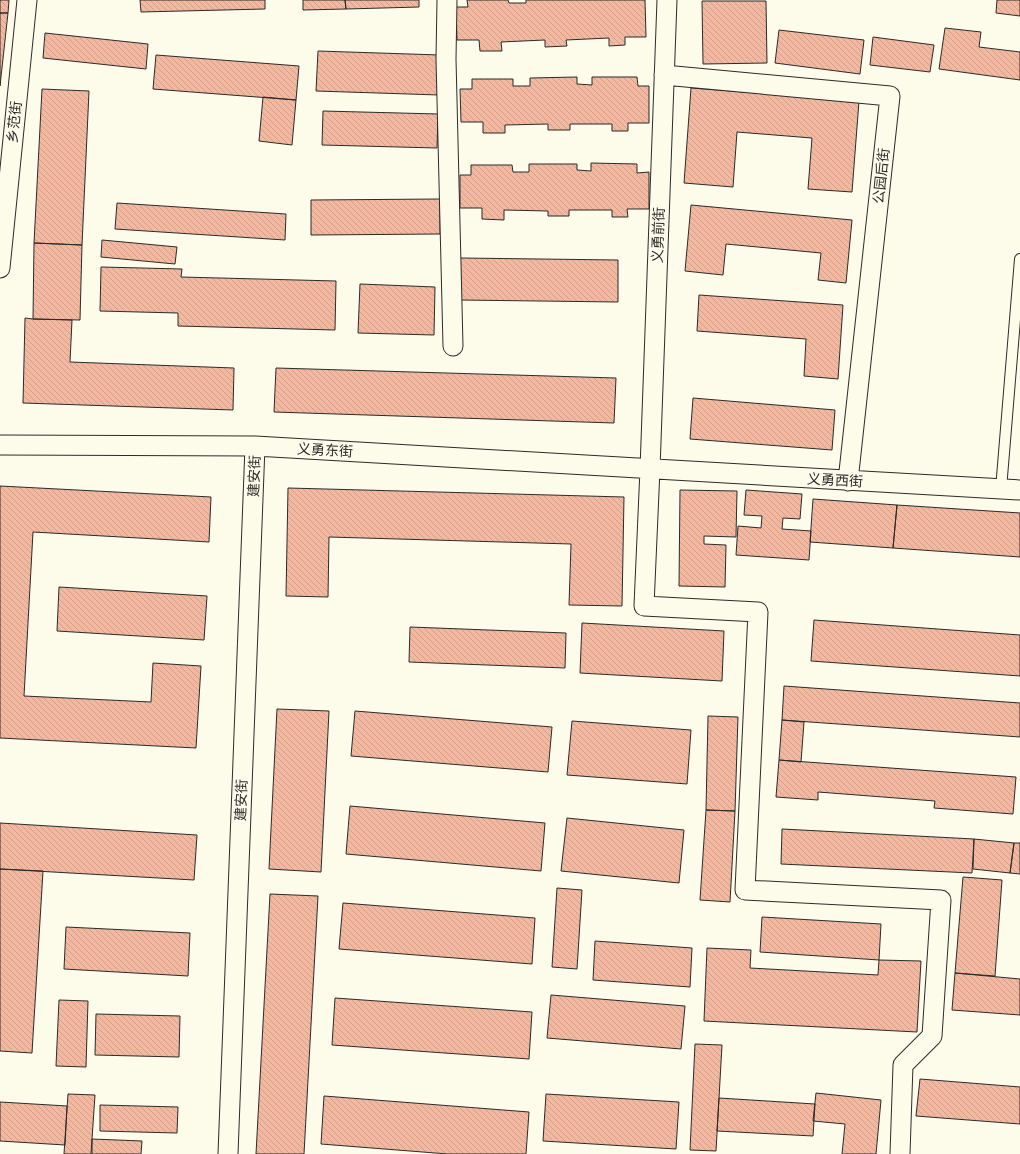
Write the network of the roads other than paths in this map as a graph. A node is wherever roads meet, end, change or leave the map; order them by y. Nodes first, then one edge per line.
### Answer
1 (26, 0) edge
2 (447, 0) edge
3 (667, 0) edge
4 (664, 75) junction
5 (1020, 259) edge
6 (0, 268) edge
7 (452, 346) dead end
8 (0, 445) edge
9 (255, 446) junction
10 (650, 469) junction
11 (848, 481) junction
12 (1001, 489) junction
13 (1020, 490) edge
14 (228, 1154) edge
15 (900, 1154) edge

1 - 6 street, 乡范街
2 - 7 street
3 - 4 street, 义勇前街
4 - 10 street, 义勇前街
4 - 11 street, 公园后街
5 - 12 lane
8 - 9 street, 义勇东街
9 - 10 street, 义勇东街
9 - 14 street, 建安街
10 - 11 street, 义勇西街
10 - 15 street, 义勇前街
11 - 12 street, 义勇西街
12 - 13 street, 义勇西街

